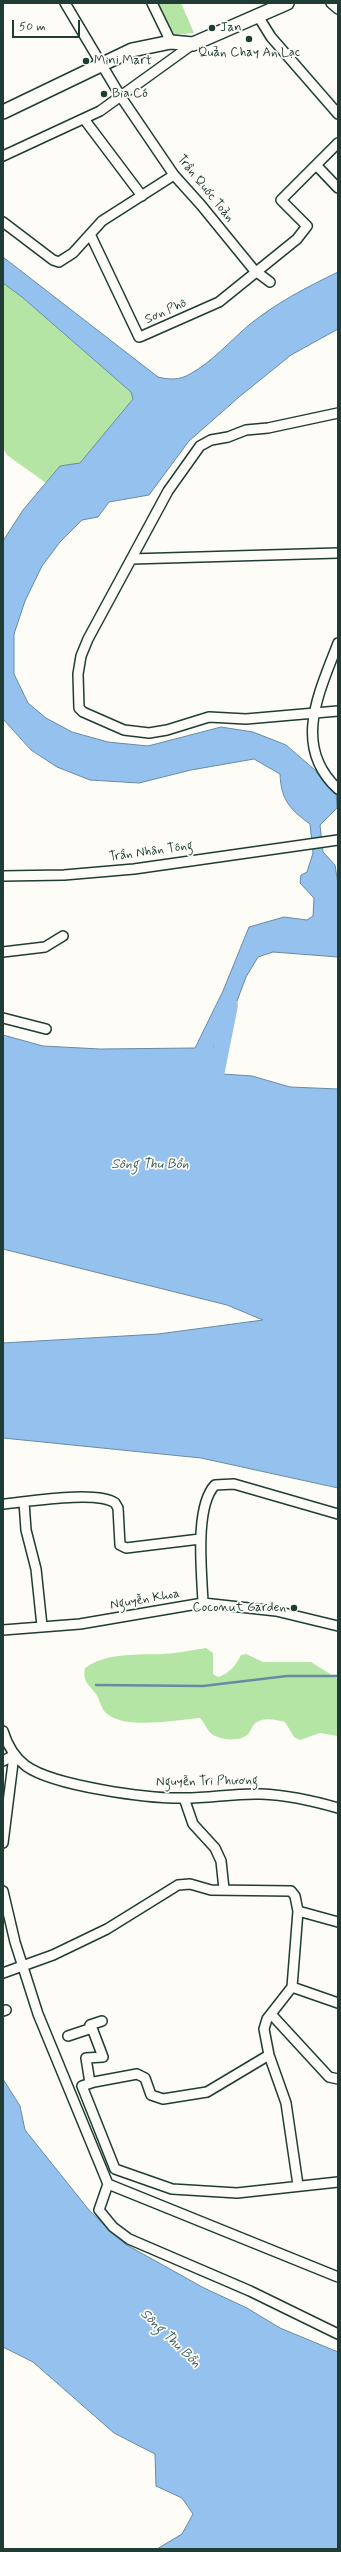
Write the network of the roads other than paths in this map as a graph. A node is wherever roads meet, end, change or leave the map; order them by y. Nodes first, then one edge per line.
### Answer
1 (65, 3) edge
2 (152, 3) edge
3 (287, 3) edge
4 (332, 3) edge
5 (338, 9) edge
6 (258, 16) junction
7 (171, 42) junction
8 (193, 44) junction
9 (102, 66) junction
10 (121, 97) junction
11 (3, 112) edge
12 (338, 114) edge
13 (84, 119) junction
14 (338, 143) edge
15 (3, 156) edge
16 (317, 166) junction
17 (174, 175) junction
18 (338, 188) edge
19 (142, 196) junction
20 (3, 222) edge
21 (90, 234) junction
22 (254, 270) junction
23 (270, 282) dead end
24 (338, 413) edge
25 (338, 552) edge
26 (131, 559) junction
27 (338, 643) edge
28 (338, 711) edge
29 (313, 713) junction
30 (338, 788) edge
31 (337, 840) edge
32 (3, 876) edge
33 (63, 936) dead end
34 (3, 952) edge
35 (3, 1018) edge
36 (46, 1029) dead end
37 (24, 1502) junction
38 (3, 1504) edge
39 (338, 1514) edge
40 (200, 1539) junction
41 (203, 1603) junction
42 (42, 1626) junction
43 (338, 1626) edge
44 (3, 1630) edge
45 (3, 1731) edge
46 (14, 1755) junction
47 (3, 1761) edge
48 (184, 1798) junction
49 (338, 1808) edge
50 (3, 1843) edge
51 (224, 1889) junction
52 (3, 1891) edge
53 (298, 1911) junction
54 (338, 1922) edge
55 (22, 1966) junction
56 (3, 1973) edge
57 (292, 1987) junction
58 (338, 2003) edge
59 (271, 2014) junction
60 (102, 2021) dead end
61 (92, 2028) junction
62 (68, 2036) dead end
63 (269, 2055) junction
64 (338, 2079) edge
65 (90, 2083) junction
66 (338, 2182) edge
67 (108, 2184) junction
68 (298, 2185) junction
69 (338, 2277) edge
70 (338, 2334) edge

1 - 9 street, Trần Quốc Toản
2 - 7 street
3 - 6 main road
4 - 5 street
6 - 8 main road
6 - 12 street
7 - 8 main road
7 - 9 main road
8 - 10 street
9 - 10 street, Trần Quốc Toản
9 - 11 main road
10 - 13 street
10 - 17 street, Trần Quốc Toản
13 - 15 street
13 - 19 street
14 - 16 street
16 - 18 street
16 - 22 street
17 - 19 street
17 - 22 street, Trần Quốc Toản
19 - 21 street
20 - 21 street
21 - 22 street, Sơn Phô
22 - 23 street, Trần Quốc Toản
24 - 26 street
25 - 26 street
26 - 29 street
27 - 29 street
28 - 29 street
29 - 30 street
31 - 32 street, Trần Nhân Tông
33 - 34 street
35 - 36 street
37 - 38 street
37 - 40 street
37 - 42 street
39 - 40 street
40 - 41 street
41 - 42 street, Nguyễn Khoa
41 - 43 street, Nguyễn Khoa
42 - 44 street, Nguyễn Khoa
45 - 46 street, Nguyễn Tri Phương
46 - 47 street
46 - 48 street, Nguyễn Tri Phương
46 - 50 street
48 - 49 street, Nguyễn Tri Phương
48 - 51 street
51 - 53 street
51 - 55 street
52 - 55 street
53 - 54 street
53 - 57 street
55 - 56 street
55 - 67 street
57 - 58 street
57 - 59 street
59 - 63 street
59 - 64 street
60 - 61 street
61 - 62 street
61 - 65 street
63 - 65 street
63 - 68 street
65 - 68 street
66 - 68 street
67 - 69 street
67 - 70 street

